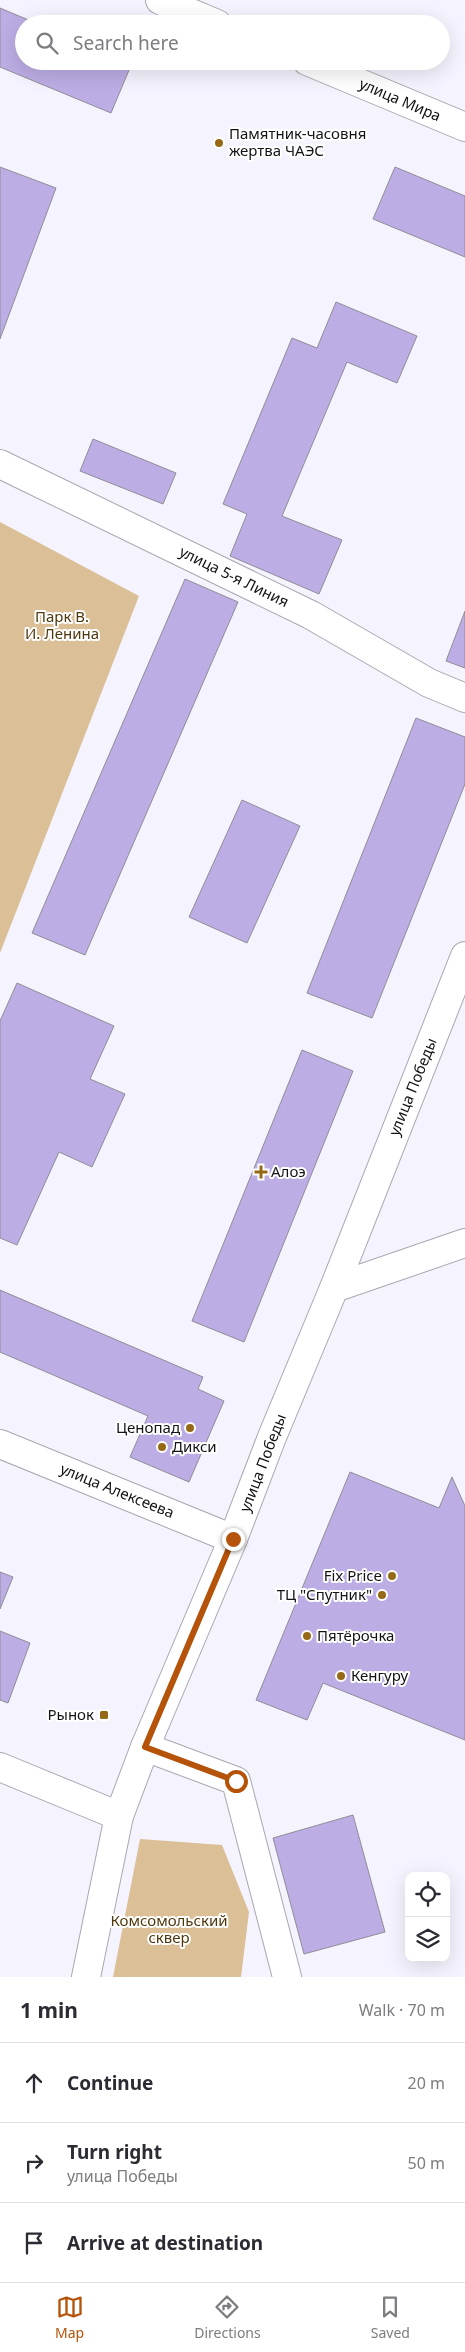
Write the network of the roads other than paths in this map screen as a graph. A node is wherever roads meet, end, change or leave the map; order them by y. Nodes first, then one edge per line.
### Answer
1 (160, 0) edge
2 (196, 15) edge
3 (328, 70) edge
4 (465, 127) edge
5 (0, 464) edge
6 (465, 698) edge
7 (465, 956) edge
8 (465, 1243) edge
9 (334, 1288) junction
10 (0, 1444) edge
11 (233, 1539) junction
12 (145, 1747) junction
13 (2, 1773) edge
14 (119, 1816) junction
15 (86, 1977) edge
16 (287, 1977) edge

1 - 2 main road
3 - 4 main road, улица Мира
5 - 6 main road, улица 5-я Линия
7 - 9 main road, улица Победы
8 - 9 main road
9 - 11 main road, улица Победы
10 - 11 main road, улица Алексеева
11 - 12 main road, улица Победы
12 - 14 main road, улица Победы
12 - 16 main road
13 - 14 main road
14 - 15 main road, улица Победы

